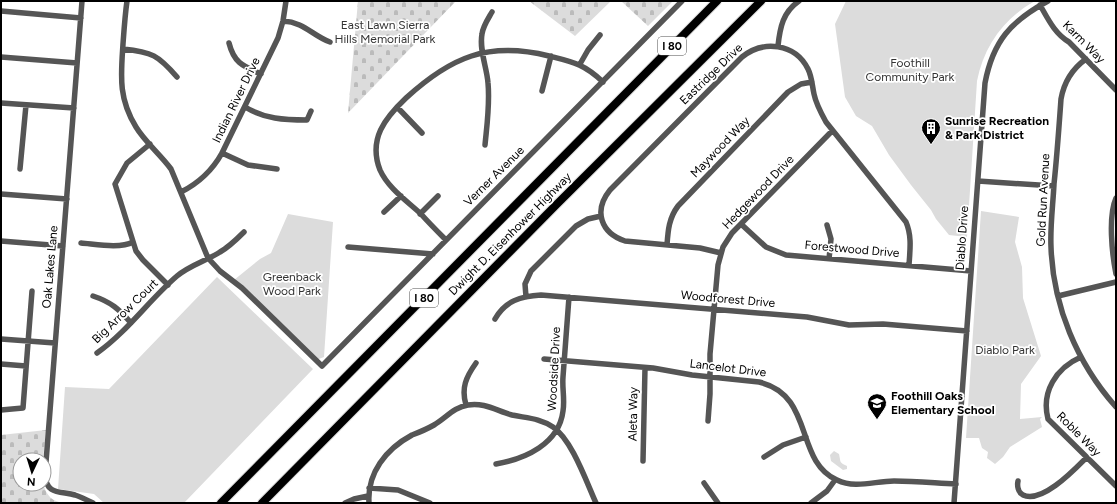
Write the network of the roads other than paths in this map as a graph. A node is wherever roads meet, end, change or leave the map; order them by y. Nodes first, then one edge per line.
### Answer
1 (82, 1) edge
2 (127, 1) edge
3 (286, 1) edge
4 (682, 1) edge
5 (717, 1) edge
6 (761, 1) edge
7 (799, 1) edge
8 (1048, 1) edge
9 (1040, 5) junction
10 (1, 11) edge
11 (492, 12) dead end
12 (81, 18) junction
13 (283, 21) junction
14 (600, 35) dead end
15 (330, 42) dead end
16 (229, 43) dead end
17 (778, 46) junction
18 (123, 50) junction
19 (483, 53) junction
20 (551, 56) junction
21 (1, 57) edge
22 (1086, 59) junction
23 (77, 63) junction
24 (580, 64) junction
25 (261, 74) junction
26 (177, 77) dead end
27 (603, 82) junction
28 (812, 82) junction
29 (1116, 90) edge
30 (542, 91) dead end
31 (1, 103) edge
32 (26, 105) junction
33 (245, 107) junction
34 (397, 107) junction
35 (74, 108) junction
36 (311, 111) dead end
37 (832, 131) junction
38 (422, 133) dead end
39 (150, 144) junction
40 (485, 145) dead end
41 (222, 153) junction
42 (20, 169) dead end
43 (277, 169) dead end
44 (978, 181) junction
45 (1054, 186) junction
46 (181, 192) junction
47 (1, 194) edge
48 (401, 196) junction
49 (438, 196) dead end
50 (1116, 198) edge
51 (67, 199) junction
52 (384, 212) dead end
53 (420, 214) junction
54 (601, 216) junction
55 (741, 224) junction
56 (827, 225) dead end
57 (244, 232) dead end
58 (446, 240) junction
59 (1, 241) edge
60 (132, 242) junction
61 (81, 243) dead end
62 (667, 245) junction
63 (63, 246) junction
64 (348, 247) dead end
65 (721, 253) junction
66 (1114, 253) edge
67 (433, 254) junction
68 (208, 258) junction
69 (829, 259) junction
70 (909, 266) junction
71 (971, 271) junction
72 (1116, 274) edge
73 (1116, 282) edge
74 (168, 285) junction
75 (32, 291) dead end
76 (93, 296) dead end
77 (1058, 296) junction
78 (526, 297) junction
79 (569, 297) junction
80 (714, 309) junction
81 (494, 319) dead end
82 (131, 323) junction
83 (966, 331) junction
84 (1, 339) edge
85 (28, 341) junction
86 (55, 343) junction
87 (97, 353) dead end
88 (1081, 358) junction
89 (544, 359) dead end
90 (564, 361) junction
91 (476, 363) dead end
92 (1, 364) edge
93 (26, 366) junction
94 (645, 368) junction
95 (710, 377) junction
96 (466, 405) junction
97 (1116, 407) edge
98 (1, 410) edge
99 (708, 421) dead end
100 (556, 430) junction
101 (806, 437) junction
102 (764, 457) dead end
103 (1086, 458) junction
104 (643, 461) dead end
105 (496, 464) dead end
106 (835, 480) junction
107 (1018, 481) dead end
108 (704, 483) dead end
109 (956, 484) junction
110 (1116, 486) edge
111 (369, 488) junction
112 (368, 496) junction
113 (93, 503) edge
114 (221, 503) edge
115 (262, 503) edge
116 (345, 503) edge
117 (369, 503) edge
118 (430, 503) edge
119 (596, 503) edge
120 (718, 503) edge
121 (811, 503) edge
122 (954, 503) edge

1 - 12 street, Oak Lakes Lane
2 - 18 street
3 - 13 street, Indian River Drive
4 - 27 street, Verner Avenue
5 - 114 highway, Dwight D. Eisenhower Highway / I 80
6 - 115 highway, Dwight D. Eisenhower Highway / I 80
7 - 17 street
8 - 9 street, Diablo Drive
9 - 22 street, Karm Way
9 - 44 street, Diablo Drive
10 - 12 street
11 - 19 street
12 - 23 street, Oak Lakes Lane
13 - 15 street
13 - 25 street, Indian River Drive
14 - 24 street
16 - 25 street
17 - 28 street, Eastridge Drive
17 - 54 street, Eastridge Drive
18 - 26 street
18 - 39 street
19 - 20 street
19 - 34 street
19 - 40 street
20 - 24 street
20 - 30 street
21 - 23 street
22 - 29 street, Karm Way
22 - 45 street, Gold Run Avenue
23 - 35 street, Oak Lakes Lane
24 - 27 street
25 - 33 street, Indian River Drive
27 - 58 street, Verner Avenue
28 - 37 street, Eastridge Drive
28 - 62 street, Maywood Way
31 - 32 street
32 - 35 street
32 - 42 street
33 - 36 street
33 - 41 street, Indian River Drive
34 - 38 street
34 - 48 street
35 - 51 street, Oak Lakes Lane
37 - 55 street, Hedgewood Drive
37 - 70 street, Eastridge Drive
39 - 46 street
39 - 60 street
41 - 43 street
41 - 46 street, Indian River Drive
44 - 45 street
44 - 71 street, Diablo Drive
45 - 77 street, Gold Run Avenue
46 - 68 street
47 - 51 street
48 - 52 street
48 - 53 street
49 - 53 street
50 - 66 street
51 - 63 street, Oak Lakes Lane
53 - 58 street
54 - 62 street
54 - 78 street
55 - 65 street, Hedgewood Drive
55 - 69 street, Forestwood Drive
56 - 69 street
57 - 68 street, Big Arrow Court
58 - 67 street, Verner Avenue
59 - 63 street
60 - 61 street
60 - 74 street
62 - 65 street
63 - 86 street, Oak Lakes Lane
64 - 67 street
65 - 80 street, Hedgewood Drive
66 - 72 street
67 - 68 street, Verner Avenue
68 - 74 street, Big Arrow Court
69 - 70 street, Forestwood Drive
70 - 71 street, Forestwood Drive
71 - 83 street, Diablo Drive
73 - 77 street
74 - 82 street, Big Arrow Court
75 - 85 street
76 - 82 street
77 - 88 street, Gold Run Avenue
78 - 79 street, Woodforest Drive
78 - 81 street, Woodforest Drive
79 - 80 street, Woodforest Drive
79 - 90 street, Woodside Drive
80 - 83 street, Woodforest Drive
80 - 95 street, Hedgewood Drive
82 - 87 street, Big Arrow Court
83 - 109 street, Diablo Drive
84 - 85 street
85 - 86 street
85 - 93 street
86 - 113 street, Oak Lakes Lane
88 - 97 street, Gold Run Avenue
88 - 103 street, Roble Way
89 - 90 street, Lancelot Drive
90 - 94 street, Lancelot Drive
90 - 100 street, Woodside Drive
91 - 96 street
92 - 93 street
93 - 98 street
94 - 95 street, Lancelot Drive
94 - 104 street, Aleta Way
95 - 99 street, Hedgewood Drive
95 - 101 street, Lancelot Drive
96 - 100 street
96 - 111 street
100 - 105 street
100 - 119 street
101 - 102 street
101 - 106 street, Lancelot Drive
103 - 107 street
103 - 110 street, Roble Way
106 - 109 street, Lancelot Drive
106 - 121 street
108 - 120 street
109 - 122 street, Diablo Drive
111 - 112 street
111 - 118 street
112 - 116 street
112 - 117 street

